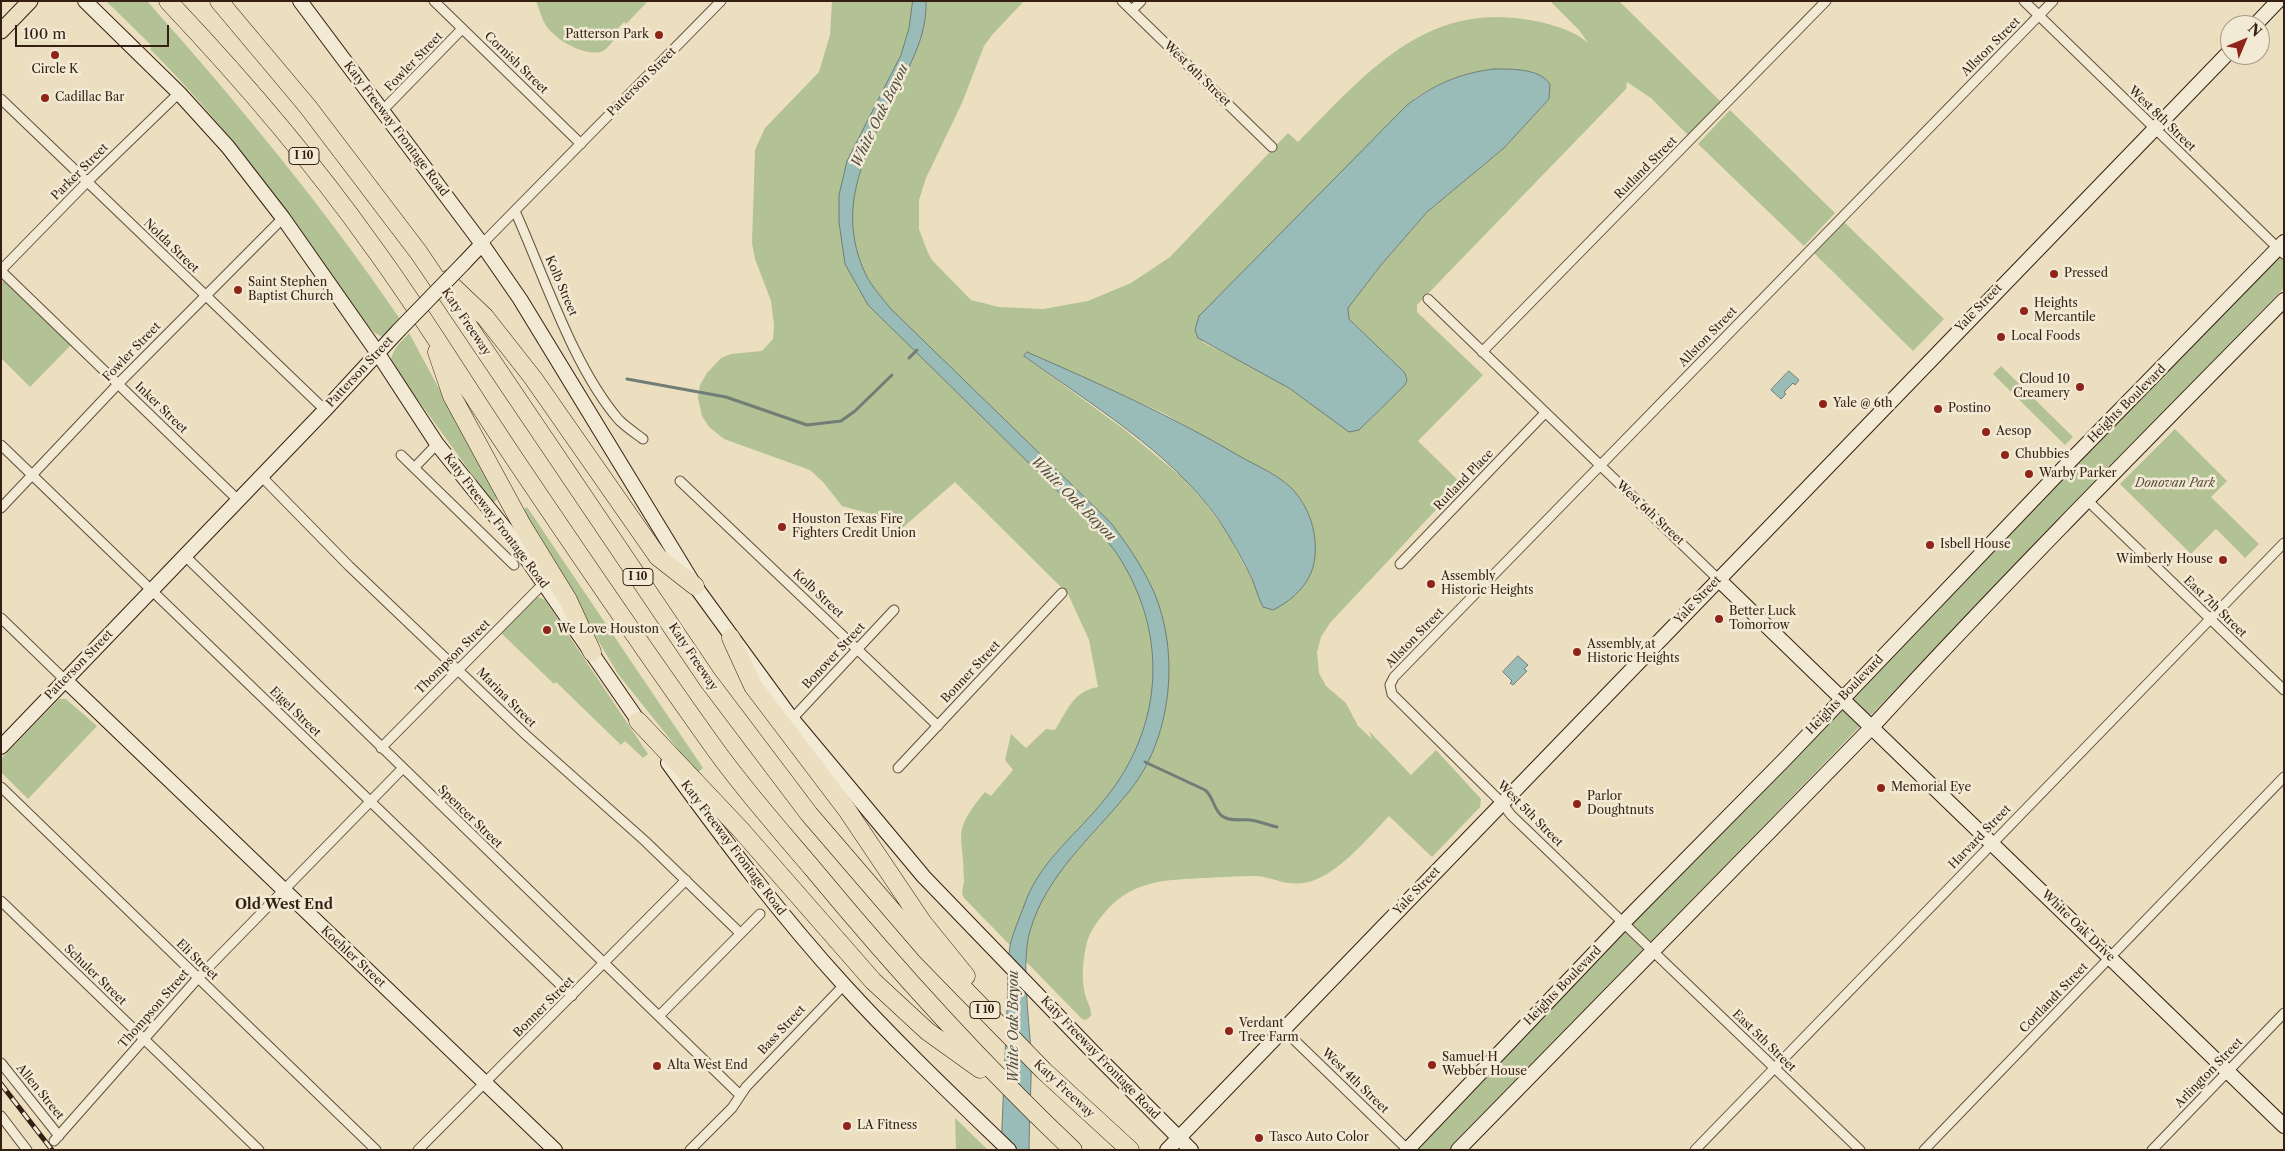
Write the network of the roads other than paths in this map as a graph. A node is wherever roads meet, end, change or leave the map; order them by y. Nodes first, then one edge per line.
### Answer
1 (30, 1) edge
2 (85, 1) edge
3 (168, 1) edge
4 (219, 1) edge
5 (300, 1) edge
6 (434, 1) edge
7 (721, 1) edge
8 (1122, 1) edge
9 (1141, 1) edge
10 (1826, 1) edge
11 (2024, 1) edge
12 (2053, 1) edge
13 (2278, 1) edge
14 (1132, 10) junction
15 (2265, 15) edge
16 (2039, 16) junction
17 (462, 29) junction
18 (1, 31) edge
19 (2220, 61) edge
20 (179, 93) junction
21 (1, 98) edge
22 (382, 111) junction
23 (2154, 128) junction
24 (581, 144) junction
25 (1272, 147) dead end
26 (87, 182) junction
27 (515, 211) junction
28 (283, 218) junction
29 (482, 244) junction
30 (2282, 248) edge
31 (419, 253) junction
32 (1, 271) edge
33 (205, 296) junction
34 (1428, 299) dead end
35 (2284, 300) edge
36 (426, 321) junction
37 (377, 352) junction
38 (1482, 352) junction
39 (118, 384) junction
40 (325, 410) junction
41 (1545, 414) junction
42 (643, 439) dead end
43 (437, 444) junction
44 (1, 445) edge
45 (401, 455) dead end
46 (1600, 466) junction
47 (414, 468) junction
48 (33, 476) junction
49 (261, 476) junction
50 (680, 481) dead end
51 (238, 500) junction
52 (2087, 500) junction
53 (1, 508) edge
54 (2284, 543) edge
55 (185, 556) junction
56 (514, 564) dead end
57 (1400, 564) dead end
58 (1718, 578) junction
59 (544, 583) junction
60 (695, 586) junction
61 (151, 590) junction
62 (1062, 593) dead end
63 (894, 610) dead end
64 (1, 618) edge
65 (2210, 619) junction
66 (731, 638) junction
67 (858, 648) junction
68 (592, 652) junction
69 (458, 668) junction
70 (65, 680) junction
71 (2284, 690) edge
72 (1392, 694) joint
73 (1841, 698) junction
74 (792, 719) junction
75 (638, 721) junction
76 (938, 726) junction
77 (1872, 727) junction
78 (1, 747) edge
79 (381, 748) junction
80 (898, 768) dead end
81 (402, 769) junction
82 (2284, 777) edge
83 (1, 787) edge
84 (370, 803) junction
85 (1502, 803) junction
86 (1991, 843) junction
87 (686, 880) junction
88 (282, 890) junction
89 (1, 901) edge
90 (760, 914) dead end
91 (1624, 922) junction
92 (740, 933) junction
93 (1652, 950) junction
94 (2110, 957) junction
95 (605, 963) junction
96 (198, 978) junction
97 (844, 985) junction
98 (572, 996) junction
99 (2284, 1013) edge
100 (660, 1015) junction
101 (1284, 1030) junction
102 (144, 1040) junction
103 (1, 1063) edge
104 (1774, 1069) junction
105 (1044, 1071) junction
106 (2227, 1071) junction
107 (486, 1083) junction
108 (1010, 1091) junction
109 (740, 1095) junction
110 (1, 1116) edge
111 (2284, 1126) edge
112 (56, 1138) joint
113 (1178, 1138) junction
114 (27, 1150) edge
115 (259, 1150) edge
116 (376, 1150) edge
117 (418, 1150) edge
118 (555, 1150) edge
119 (690, 1150) edge
120 (1009, 1150) edge
121 (1073, 1150) edge
122 (1130, 1150) edge
123 (1167, 1150) edge
124 (1191, 1150) edge
125 (1408, 1150) edge
126 (1458, 1150) edge
127 (1696, 1150) edge
128 (1860, 1150) edge
129 (1924, 1150) edge
130 (2152, 1150) edge

1 - 18 main road
2 - 20 main road, Katy Freeway Frontage Road
3 - 36 highway, I 10
4 - 31 highway, Katy Freeway / I 10
5 - 22 main road, Katy Freeway Frontage Road
6 - 17 street, Cornish Street
7 - 24 street, Patterson Street
8 - 14 street, West 6th Street
9 - 14 street
10 - 38 street, Rutland Street
11 - 16 street, West 8th Street
12 - 16 street, Allston Street
13 - 15 main road
14 - 25 street, West 6th Street
16 - 23 street, West 8th Street
16 - 46 street, Allston Street
17 - 22 street, Fowler Street
17 - 24 street, Cornish Street
19 - 23 main road, Yale Street
20 - 26 street, Parker Street
20 - 28 main road, Katy Freeway Frontage Road
21 - 26 street, Nolda Street
22 - 29 main road, Katy Freeway Frontage Road
23 - 30 street, West 8th Street
23 - 58 main road, Yale Street
24 - 27 street, Patterson Street
26 - 32 street, Parker Street
26 - 33 street, Nolda Street
27 - 29 street, Patterson Street
27 - 42 street, Kolb Street
28 - 33 street, Fowler Street
28 - 37 main road, Katy Freeway Frontage Road
29 - 37 main road, Patterson Street, bridge
29 - 60 main road, Katy Freeway Frontage Road
30 - 73 main road, Heights Boulevard
31 - 60 highway
31 - 105 highway, Katy Freeway / I 10
32 - 39 street, Inker Street
33 - 39 street, Fowler Street
33 - 40 street, Nolda Street
34 - 38 street, West 6th Street
35 - 52 main road
36 - 68 highway
36 - 108 highway, I 10
37 - 40 main road, Patterson Street
37 - 43 main road, Katy Freeway Frontage Road
38 - 41 street, West 6th Street
39 - 48 street, Fowler Street
39 - 51 street, Inker Street
40 - 49 main road, Patterson Street
41 - 46 street, West 6th Street
41 - 57 street, Rutland Place
43 - 47 street
43 - 59 main road, Katy Freeway Frontage Road
44 - 48 street, Eigel Street
45 - 47 street
46 - 58 street, West 6th Street
46 - 72 street, Allston Street
47 - 56 street
48 - 53 street, Fowler Street
48 - 61 street, Eigel Street
49 - 51 main road, Patterson Street
49 - 69 street, Marina Street
50 - 67 street, Kolb Street
51 - 55 main road, Patterson Street
52 - 65 street, East 7th Street
52 - 77 main road
54 - 65 street, Harvard Street
55 - 61 main road, Patterson Street
55 - 79 street, Spencer Street
58 - 73 main road, West 6th Street
58 - 85 main road, Yale Street
59 - 68 main road, Katy Freeway Frontage Road
59 - 69 street, Thompson Street
60 - 66 main road, Katy Freeway Frontage Road
61 - 70 main road, Patterson Street
61 - 84 street, Eigel Street
62 - 76 street, Bonner Street
63 - 67 street, Bonover Street
64 - 70 street
65 - 71 street, East 7th Street
65 - 86 street, Harvard Street
66 - 74 main road, Katy Freeway Frontage Road
66 - 105 highway
67 - 74 street, Bonover Street
67 - 76 street, Kolb Street
68 - 75 main road, Katy Freeway Frontage Road
69 - 79 street, Thompson Street
69 - 87 street, Marina Street
70 - 78 main road, Patterson Street
70 - 88 main road, Koehler Street
72 - 85 street, West 5th Street
73 - 77 main road, West 6th Street
73 - 91 main road, Heights Boulevard
74 - 113 main road, Katy Freeway Frontage Road
75 - 97 main road, Katy Freeway Frontage Road
75 - 108 highway
76 - 80 street, Bonner Street
77 - 86 main road, White Oak Drive
77 - 93 main road
79 - 81 street, Spencer Street
81 - 84 street, Thompson Street
81 - 95 street, Spencer Street
82 - 94 street, Cortlandt Street
83 - 96 street, Eli Street
84 - 88 street, Thompson Street
84 - 98 street, Eigel Street
85 - 91 street, West 5th Street
85 - 101 main road, Yale Street
86 - 94 main road, White Oak Drive
86 - 104 street, Harvard Street
87 - 92 street, Marina Street
87 - 95 street, Bonner Street
88 - 96 street, Thompson Street
88 - 107 main road, Koehler Street
89 - 102 street, Schuler Street
90 - 92 street
91 - 93 street, West 5th Street
91 - 125 main road, Heights Boulevard
92 - 100 street
93 - 104 street, East 5th Street
93 - 126 main road
94 - 106 main road, White Oak Drive
94 - 129 street, Cortlandt Street
95 - 98 street, Bonner Street
95 - 100 street, Spencer Street
96 - 102 street, Thompson Street
96 - 116 street, Eli Street
97 - 109 street, Bass Street
97 - 120 main road, Katy Freeway Frontage Road
98 - 107 street, Bonner Street
99 - 106 street, Arlington Street
100 - 109 street, Spencer Street
101 - 113 main road, Yale Street
101 - 125 street, West 4th Street
102 - 112 street, Thompson Street
102 - 115 street, Schuler Street
103 - 112 street, Allen Street
104 - 127 street, Harvard Street
104 - 128 street, East 5th Street
105 - 122 highway, Katy Freeway / I 10
106 - 111 main road, White Oak Drive
106 - 130 street, Arlington Street
107 - 117 street, Bonner Street
107 - 118 main road, Koehler Street
108 - 121 highway, I 10
109 - 119 street, Bass Street
110 - 114 street
113 - 123 main road, Yale Street
113 - 124 main road, Katy Freeway Frontage Road

